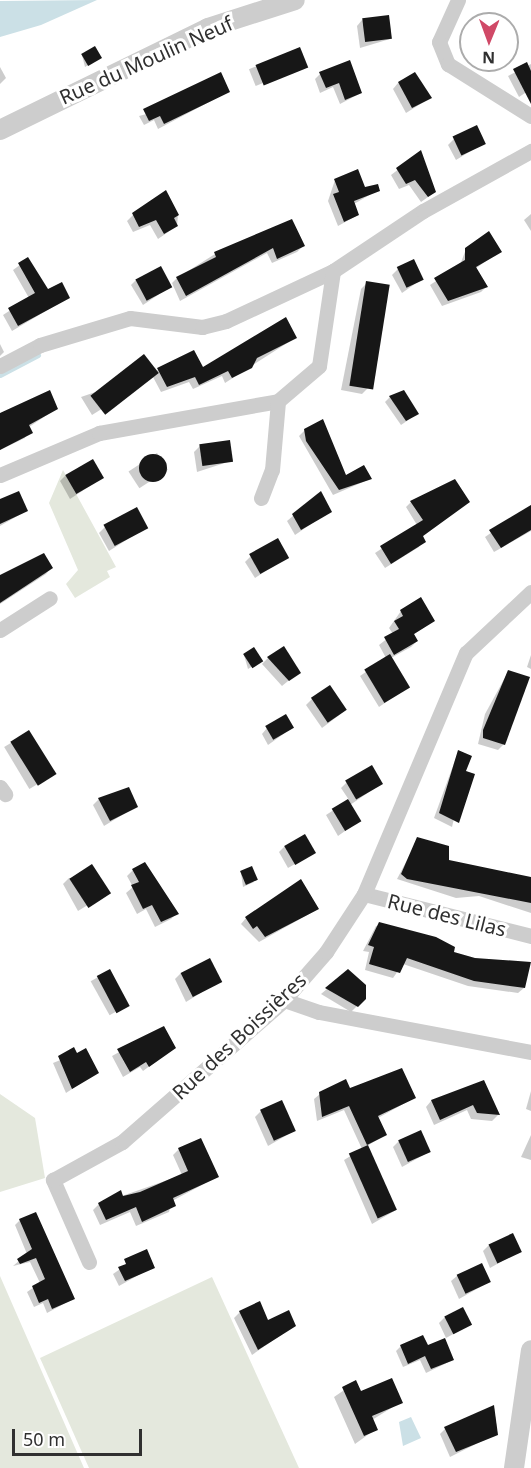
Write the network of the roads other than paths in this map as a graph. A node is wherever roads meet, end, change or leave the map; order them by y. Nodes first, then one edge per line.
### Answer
1 (295, 0) edge
2 (458, 0) edge
3 (531, 116) edge
4 (0, 130) edge
5 (531, 151) edge
6 (333, 271) junction
7 (0, 366) edge
8 (278, 401) junction
9 (0, 475) edge
10 (261, 498) dead end
11 (531, 592) edge
12 (50, 598) dead end
13 (0, 630) edge
14 (364, 894) junction
15 (531, 936) edge
16 (284, 1000) junction
17 (531, 1052) edge
18 (89, 1262) dead end
19 (531, 1350) edge
20 (514, 1468) edge

1 - 4 street, Rue du Moulin Neuf
2 - 3 street
5 - 6 street
6 - 7 street
6 - 8 street
8 - 9 street
8 - 10 street
11 - 14 street, Rue des Boissières
12 - 13 street
14 - 15 street, Rue des Lilas
14 - 16 street, Rue des Boissières
16 - 17 street
16 - 18 street, Rue des Boissières
19 - 20 street

